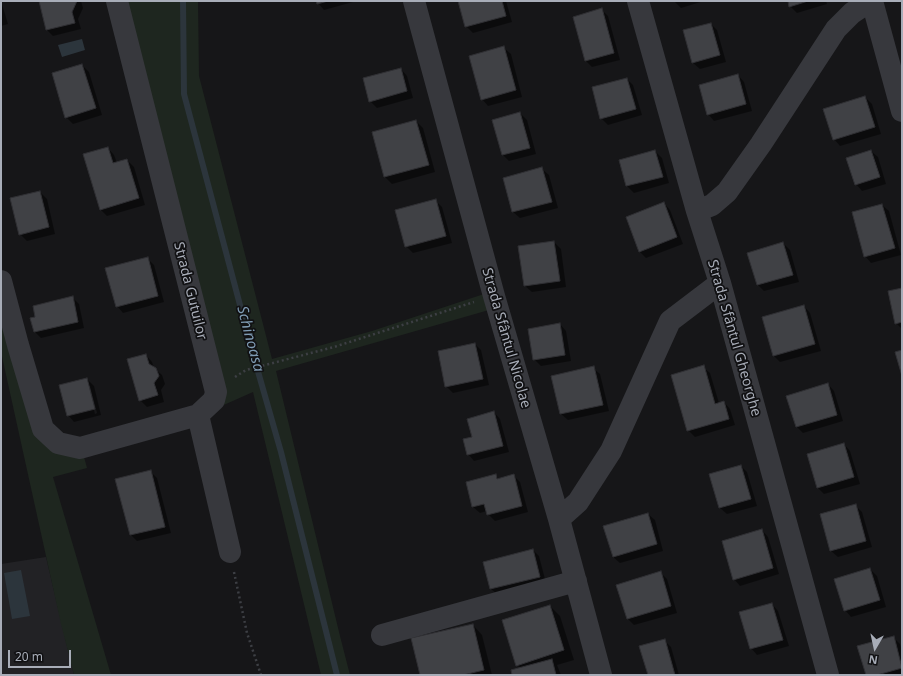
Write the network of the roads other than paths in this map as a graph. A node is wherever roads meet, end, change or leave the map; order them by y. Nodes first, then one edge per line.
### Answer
1 (117, 1) edge
2 (414, 1) edge
3 (638, 1) edge
4 (871, 1) edge
5 (902, 111) edge
6 (697, 211) junction
7 (1, 281) edge
8 (720, 283) junction
9 (198, 415) junction
10 (558, 519) junction
11 (230, 552) road end
12 (576, 581) junction
13 (382, 635) dead end
14 (601, 675) edge
15 (828, 675) edge

1 - 9 street, Strada Gutuilor
2 - 10 street, Strada Sfântul Nicolae
3 - 6 street, Strada Sfântul Gheorghe
4 - 5 street
4 - 6 street
6 - 8 street, Strada Sfântul Gheorghe
7 - 9 street, Strada Gutuilor
8 - 10 street
8 - 15 street, Strada Sfântul Gheorghe
9 - 11 street
10 - 12 street, Strada Sfântul Nicolae
12 - 13 street
12 - 14 street, Strada Sfântul Nicolae

